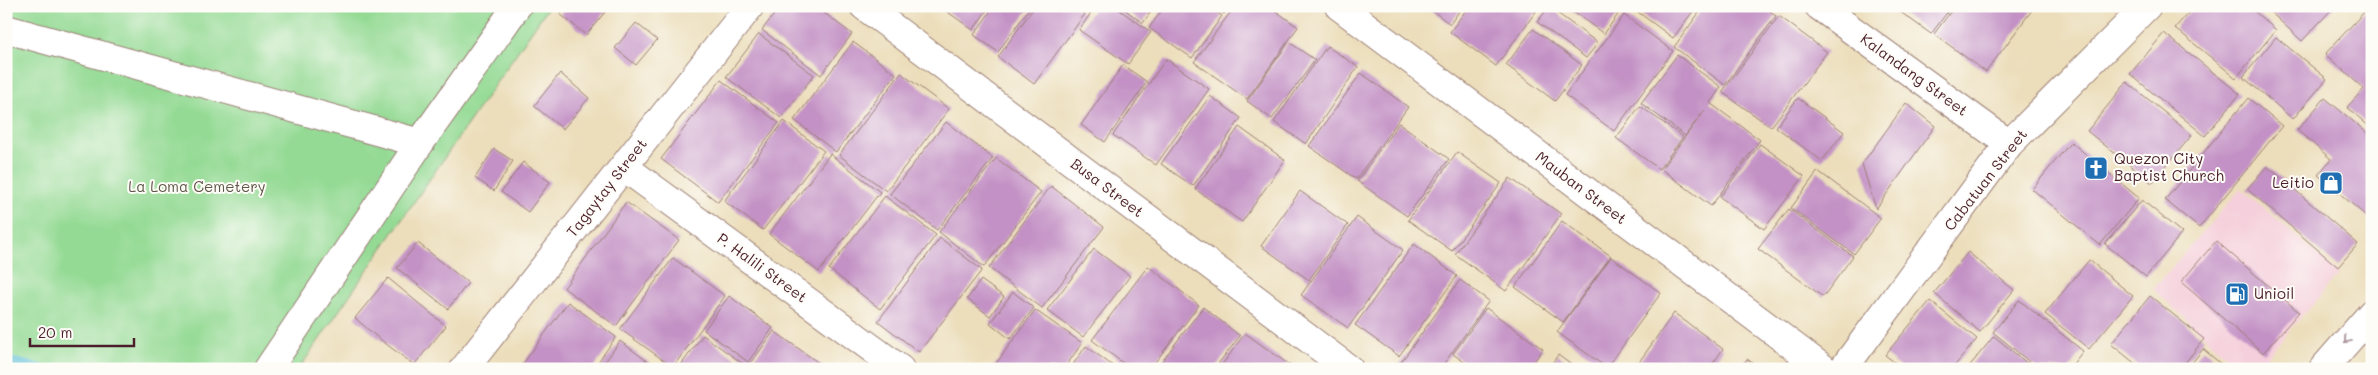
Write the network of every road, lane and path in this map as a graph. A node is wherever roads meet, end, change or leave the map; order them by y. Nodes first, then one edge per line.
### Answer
1 (517, 6) edge
2 (750, 6) edge
3 (864, 6) edge
4 (1339, 6) edge
5 (1820, 6) edge
6 (2147, 6) edge
7 (6, 29) edge
8 (420, 143) junction
9 (2009, 144) junction
10 (624, 168) junction
11 (2372, 312) edge
12 (268, 369) edge
13 (464, 369) edge
14 (900, 369) edge
15 (1349, 369) edge
16 (1824, 369) edge
17 (1843, 369) edge
18 (2323, 369) edge

1 - 8 street
2 - 10 street, Tagaytay Street
3 - 15 street, Busa Street
4 - 16 street, Mauban Street
5 - 9 street, Kalandang Street
6 - 9 street, Cabatuan Street
7 - 8 street
8 - 12 street
9 - 17 street, Cabatuan Street
10 - 13 street, Tagaytay Street
10 - 14 street, P. Halili Street
11 -> 18 street

